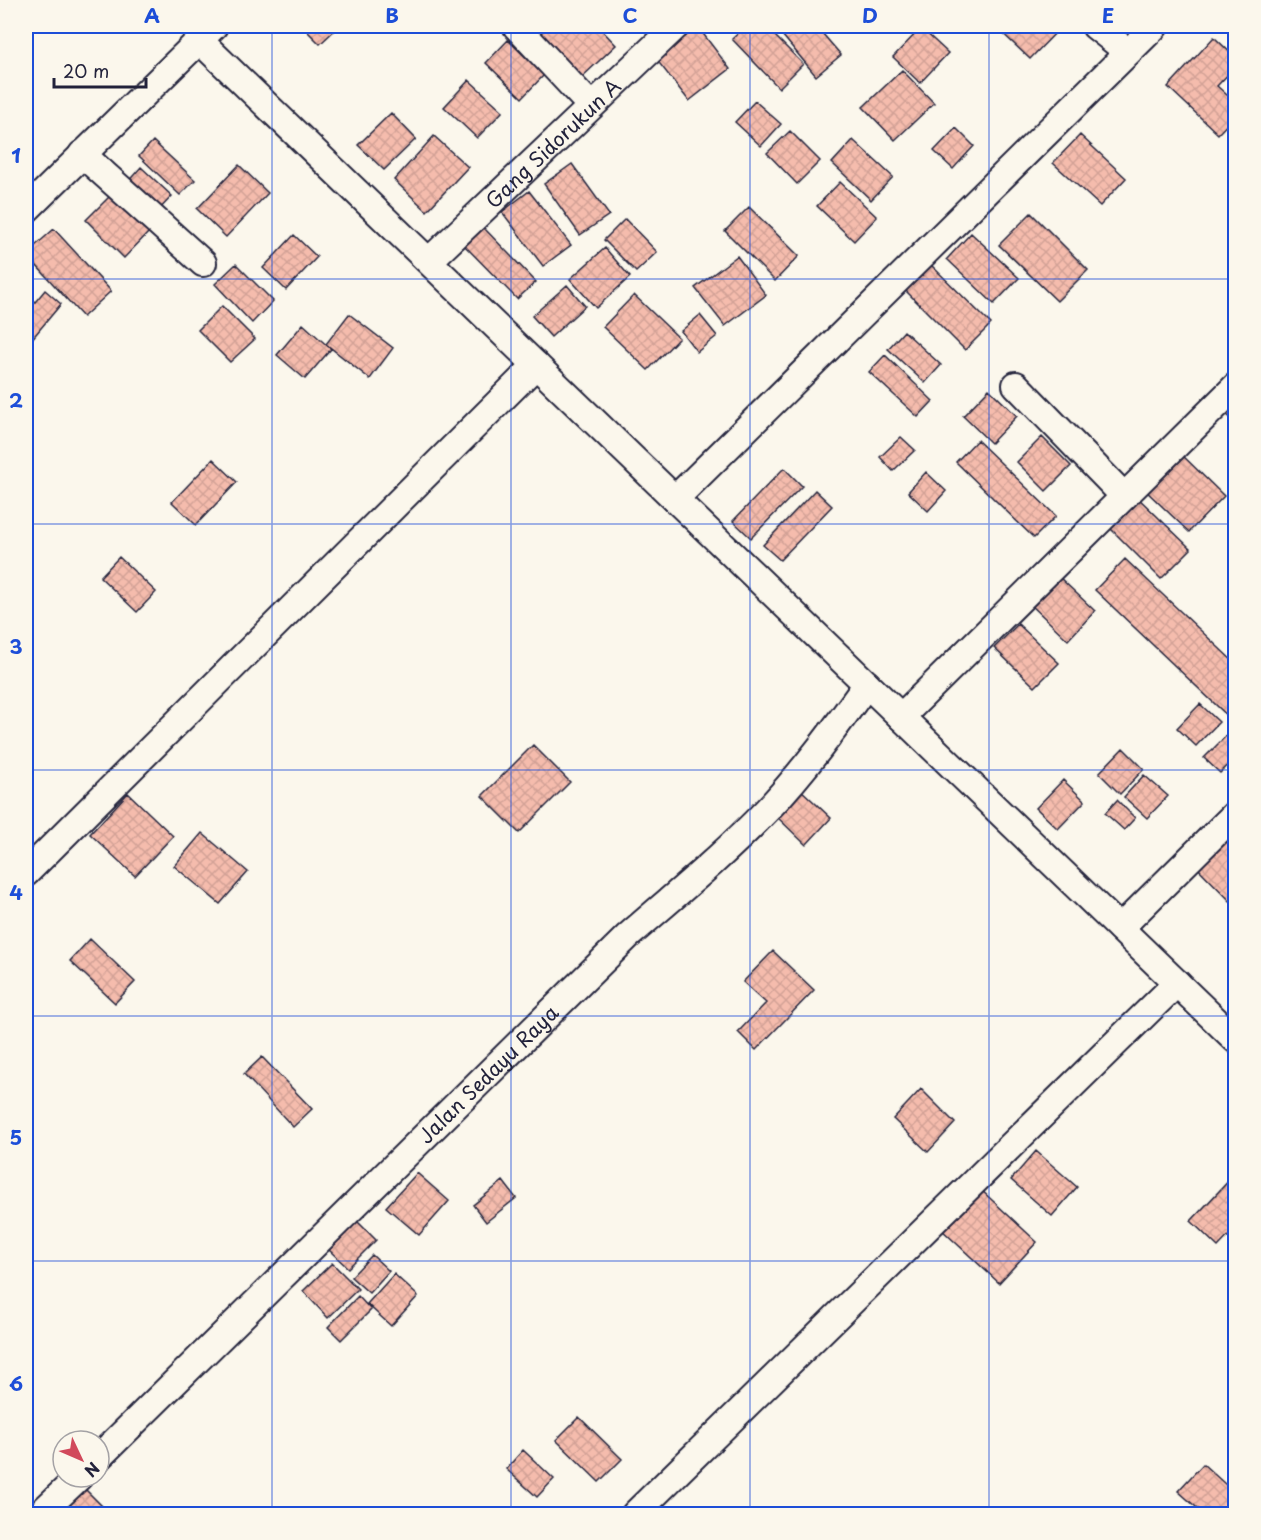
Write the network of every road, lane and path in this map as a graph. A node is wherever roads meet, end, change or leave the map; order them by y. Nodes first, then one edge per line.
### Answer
1 (516, 26) edge
2 (676, 26) edge
3 (1095, 26) edge
4 (1155, 26) edge
5 (207, 33) edge
6 (1128, 52) junction
7 (591, 106) junction
8 (82, 154) junction
9 (26, 210) edge
10 (429, 261) junction
11 (203, 263) dead end
12 (536, 364) junction
13 (1016, 386) dead end
14 (1236, 386) edge
15 (1124, 496) junction
16 (675, 499) junction
17 (867, 684) junction
18 (901, 717) junction
19 (1236, 813) edge
20 (26, 873) edge
21 (1120, 928) junction
22 (1177, 983) junction
23 (1236, 1040) edge
24 (111, 1445) edge
25 (67, 1489) edge
26 (40, 1515) edge
27 (635, 1515) edge

1 - 7 street
2 - 7 street, Gang Sidorukun A
3 - 6 street
4 - 6 street
5 - 8 street
5 - 10 street
6 - 16 street
7 - 10 street, Gang Sidorukun A
8 - 9 street
8 - 11 street
10 - 12 street
12 - 16 street
12 - 20 street
13 - 15 street
14 - 15 street
15 - 18 street
16 - 17 street
17 - 18 street
17 - 24 street, Jalan Sedayu Raya
18 - 21 street
19 - 21 street
21 - 22 street
22 - 23 street
22 - 27 street
25 - 26 street

